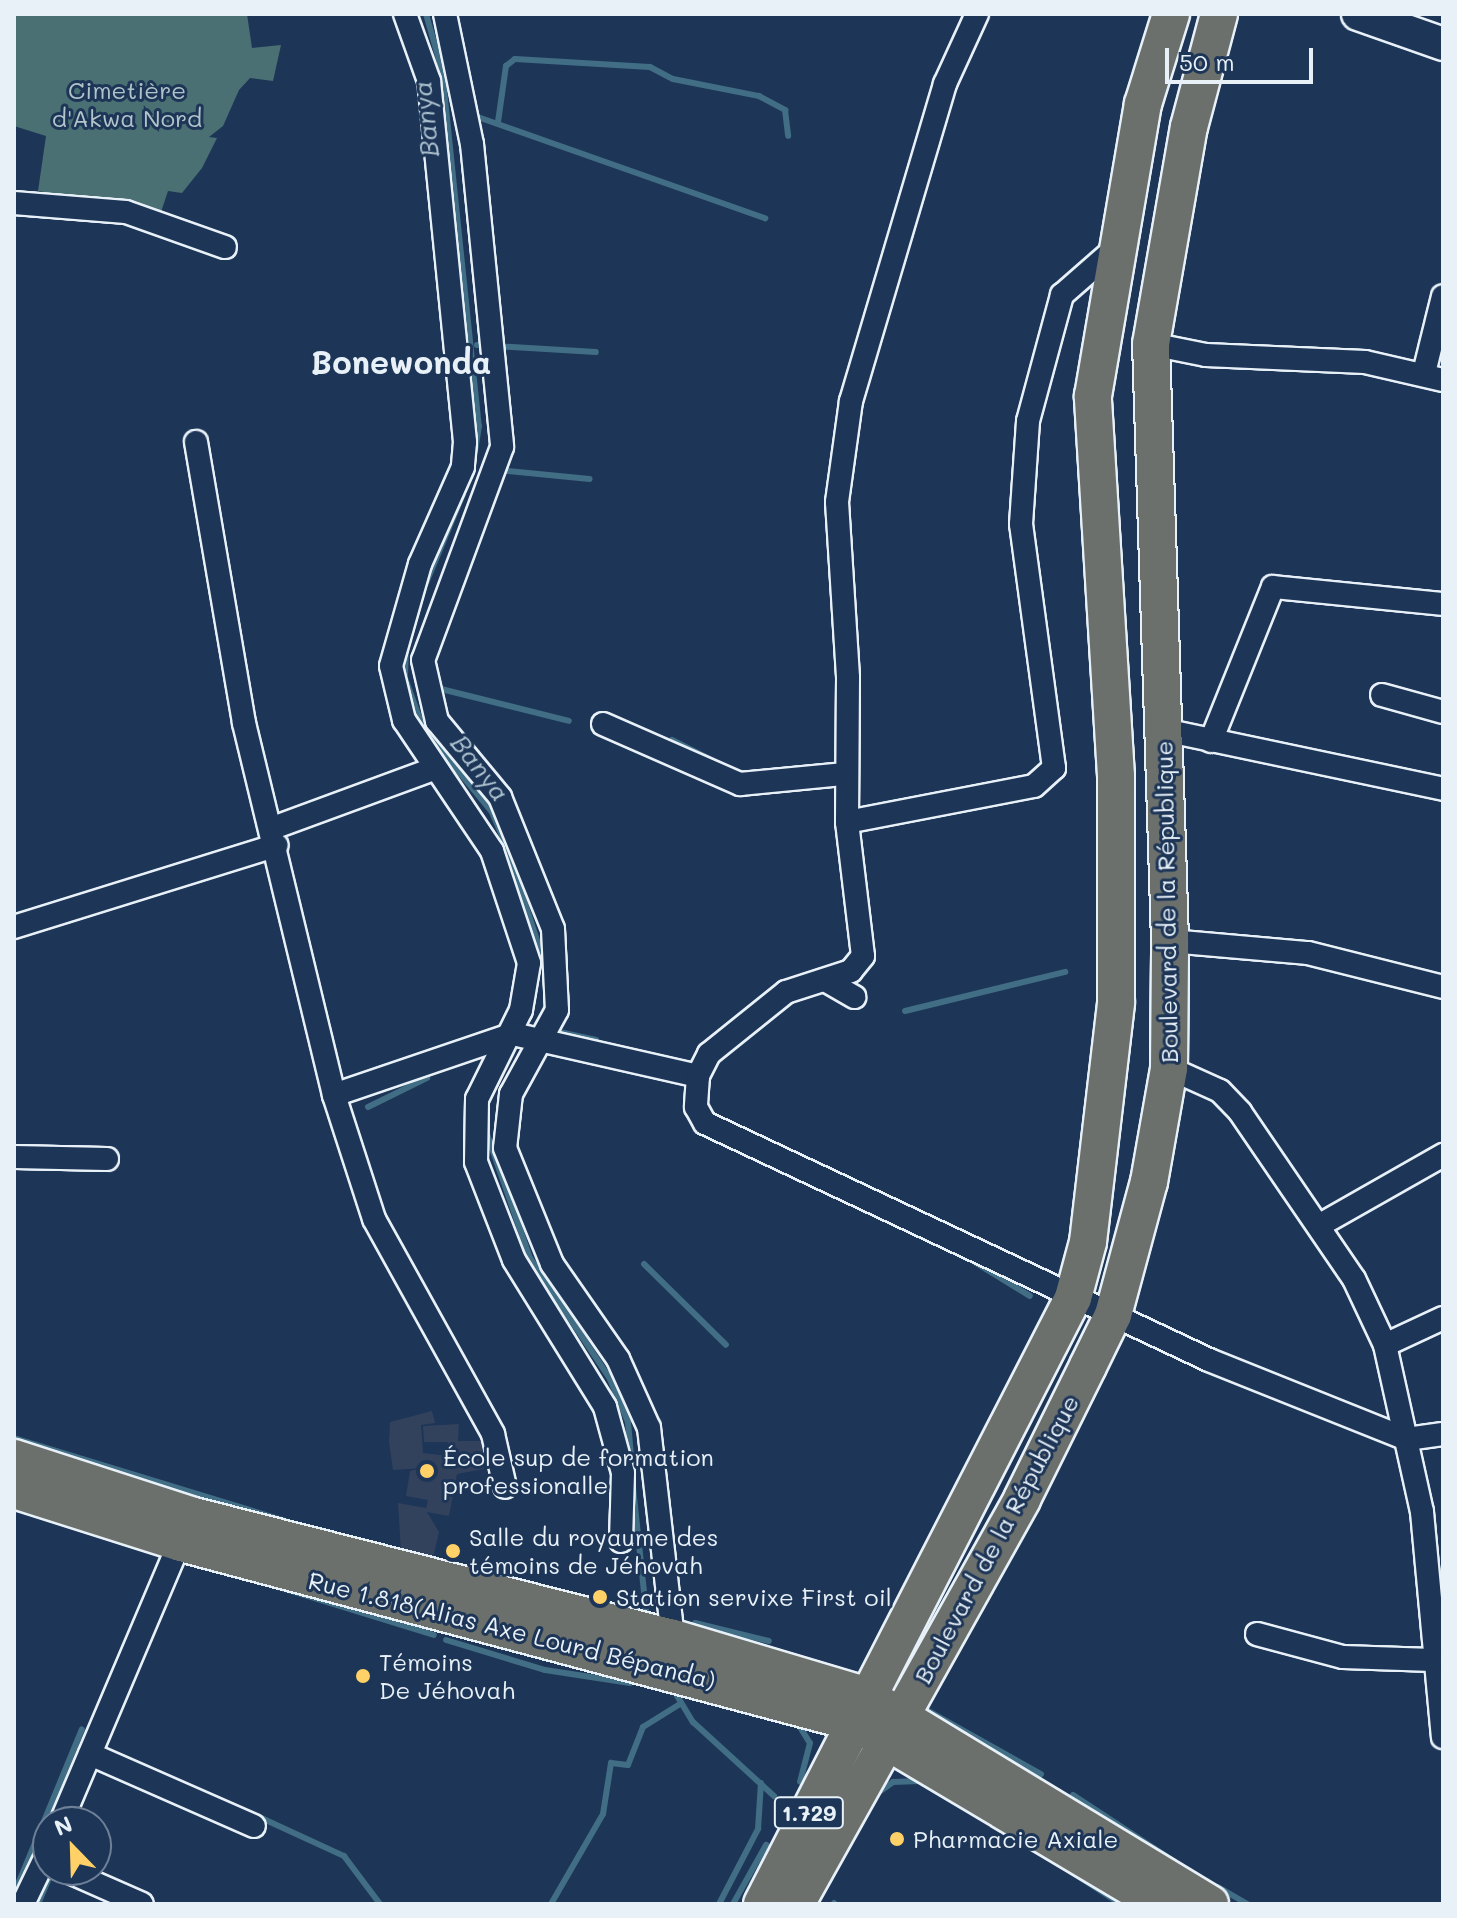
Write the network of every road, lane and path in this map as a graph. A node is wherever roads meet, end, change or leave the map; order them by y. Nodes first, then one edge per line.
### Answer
1 (405, 14) edge
2 (445, 14) edge
3 (977, 14) edge
4 (1171, 14) edge
5 (1219, 14) edge
6 (1358, 14) edge
7 (1425, 31) edge
8 (14, 203) edge
9 (1118, 246) junction
10 (225, 247) dead end
11 (1443, 296) edge
12 (1151, 344) junction
13 (1433, 376) edge
14 (196, 442) dead end
15 (1443, 604) edge
16 (1382, 695) dead end
17 (1443, 712) edge
18 (603, 724) dead end
19 (1164, 730) junction
20 (1211, 741) junction
21 (433, 769) junction
22 (843, 774) junction
23 (1443, 789) edge
24 (847, 822) junction
25 (275, 836) junction
26 (14, 927) edge
27 (1170, 941) junction
28 (825, 980) junction
29 (1443, 987) edge
30 (854, 997) dead end
31 (508, 1036) junction
32 (542, 1037) junction
33 (1169, 1068) junction
34 (698, 1076) junction
35 (334, 1095) junction
36 (1443, 1155) edge
37 (14, 1157) edge
38 (107, 1159) dead end
39 (1320, 1225) junction
40 (1073, 1298) junction
41 (1113, 1315) junction
42 (1443, 1318) edge
43 (1385, 1345) junction
44 (1443, 1434) edge
45 (1407, 1439) junction
46 (14, 1458) edge
47 (505, 1487) dead end
48 (14, 1490) edge
49 (185, 1529) junction
50 (621, 1541) dead end
51 (1257, 1634) dead end
52 (673, 1638) junction
53 (1433, 1660) junction
54 (814, 1710) junction
55 (878, 1717) junction
56 (1443, 1737) edge
57 (90, 1754) junction
58 (932, 1766) junction
59 (844, 1782) junction
60 (68, 1806) edge
61 (254, 1826) dead end
62 (32, 1886) edge
63 (101, 1886) edge
64 (23, 1904) edge
65 (142, 1904) edge
66 (762, 1904) edge
67 (796, 1904) edge
68 (1160, 1904) edge
69 (1210, 1904) edge

1 - 21 street
2 - 32 street
3 - 22 street
4 - 9 main road, Boulevard de la République
5 - 12 main road, Boulevard de la République
6 - 7 street
8 - 10 street
9 - 24 street
9 - 40 main road, Boulevard de la République
11 - 13 street
12 - 13 street
12 - 19 main road, Boulevard de la République
14 - 25 street
15 - 20 street
16 - 17 street
18 - 22 street
19 - 20 street
19 - 27 main road, Boulevard de la République
20 - 23 street
21 - 25 street
21 - 31 street
22 - 24 street
24 - 28 street
25 - 26 street
25 - 35 street
27 - 29 street
27 - 33 main road, Boulevard de la République
28 - 30 street
28 - 34 street
31 - 32 street
31 - 35 street
31 - 50 street
32 - 34 street
32 - 52 street
33 - 39 street
33 - 41 main road, Boulevard de la République
34 - 40 street
35 - 47 street
36 - 39 street
37 - 38 street
39 - 43 street
40 - 41 street
40 - 55 main road, Boulevard de la République
41 - 45 street
41 - 55 main road, Boulevard de la République
42 - 43 street
43 - 45 street
44 - 45 street
45 - 53 street
46 - 49 main road, Rue 1.818(Alias Axe Lourd Bépanda)
48 - 49 main road, Rue 1.818(Alias Axe Lourd Bépanda)
49 - 52 main road, Rue 1.818(Alias Axe Lourd Bépanda)
49 - 54 main road, Rue 1.818(Alias Axe Lourd Bépanda)
49 - 57 street
51 - 53 street
52 - 55 main road, Rue 1.818(Alias Axe Lourd Bépanda)
53 - 56 street
54 - 55 main road, Rue 1.818(Alias Axe Lourd Bépanda)
54 - 59 main road
55 - 58 main road, Rue 1.818(Alias Axe Lourd Bépanda)
55 - 59 main road, Boulevard de la République / 1.729
55 - 69 main road, Rue 1.818(Alias Axe Lourd Bépanda)
57 - 60 street
57 - 61 street
58 - 59 main road
58 - 68 main road, Rue 1.818(Alias Axe Lourd Bépanda)
59 - 66 main road, Boulevard de la République / 1.729
59 - 67 main road, Boulevard de la République / 1.729
62 - 64 street
63 - 65 street

